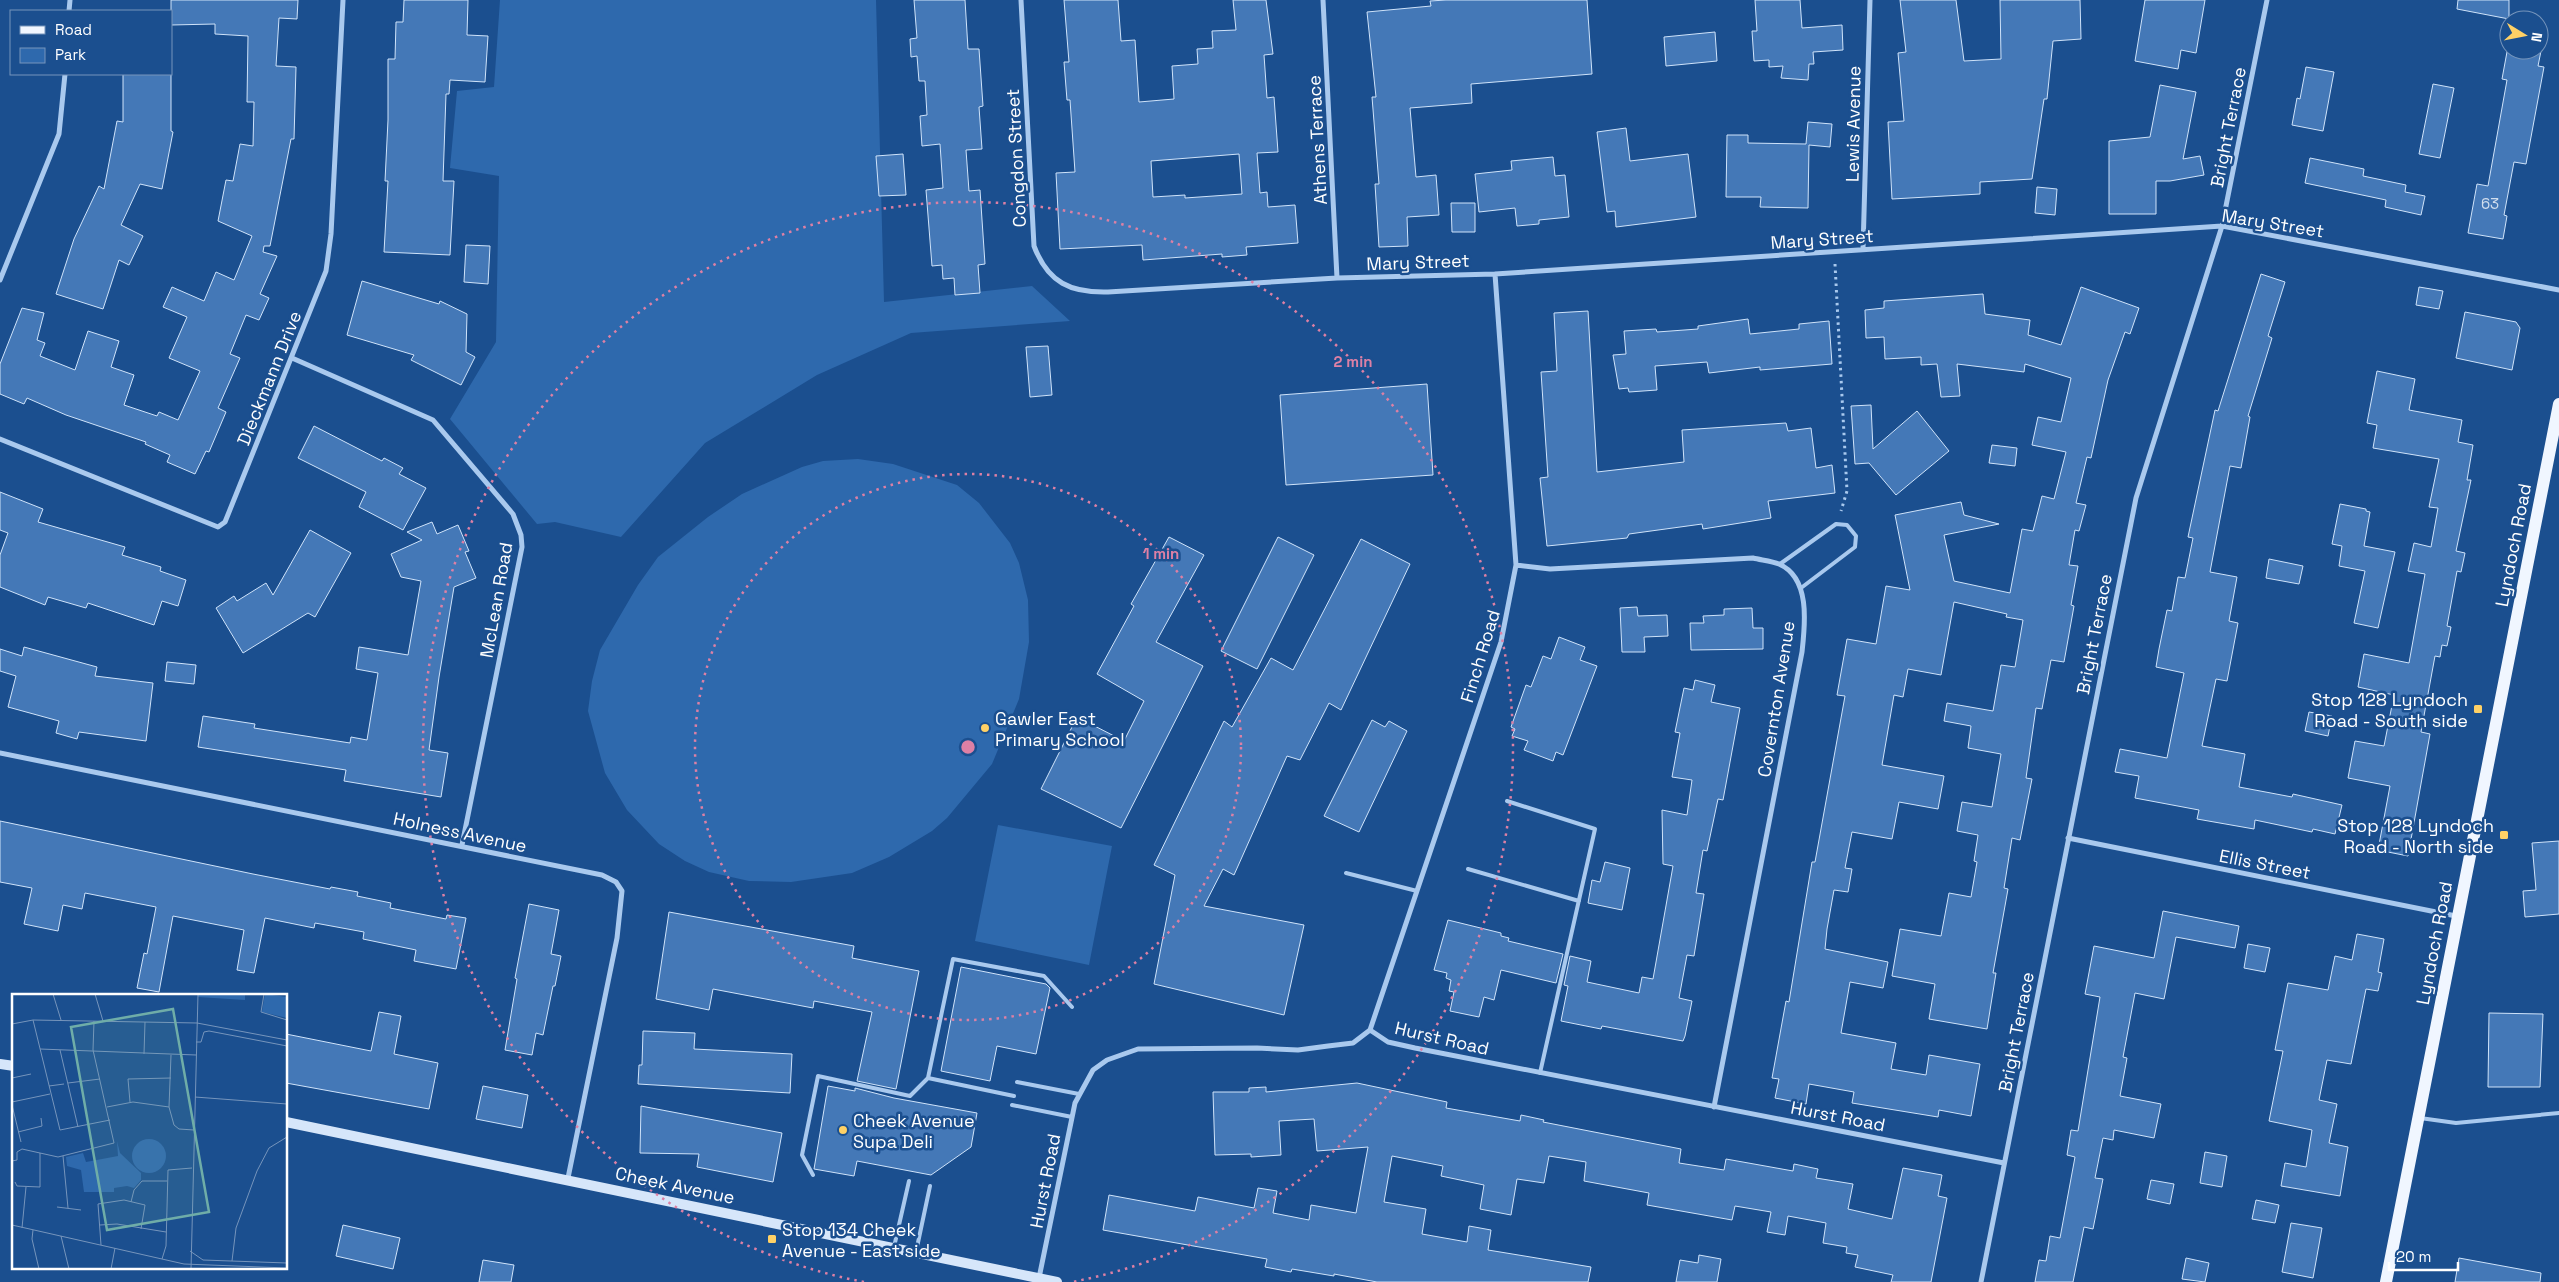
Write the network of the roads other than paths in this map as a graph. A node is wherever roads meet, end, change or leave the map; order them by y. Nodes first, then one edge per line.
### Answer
1 (343, 0) edge
2 (1021, 0) edge
3 (1324, 0) edge
4 (1870, 0) edge
5 (2268, 0) edge
6 (65, 75) edge
7 (2222, 226) junction
8 (1863, 250) junction
9 (1495, 274) junction
10 (1337, 278) junction
11 (0, 280) edge
12 (2559, 290) edge
13 (1081, 292) joint
14 (292, 358) junction
15 (2559, 404) edge
16 (0, 439) edge
17 (1780, 564) junction
18 (1516, 565) junction
19 (1801, 588) junction
20 (0, 753) edge
21 (1507, 801) dead end
22 (2068, 838) junction
23 (462, 845) junction
24 (1468, 869) dead end
25 (1346, 873) dead end
26 (1417, 891) junction
27 (1579, 901) junction
28 (2457, 916) junction
29 (1072, 1007) dead end
30 (1370, 1030) junction
31 (1540, 1073) junction
32 (928, 1078) junction
33 (1017, 1082) dead end
34 (1079, 1094) junction
35 (1014, 1096) dead end
36 (1012, 1105) dead end
37 (1714, 1107) junction
38 (2559, 1113) edge
39 (1072, 1117) junction
40 (2418, 1118) junction
41 (288, 1122) edge
42 (2004, 1163) junction
43 (813, 1175) dead end
44 (568, 1178) junction
45 (909, 1181) dead end
46 (930, 1186) dead end
47 (894, 1247) junction
48 (916, 1252) junction
49 (1040, 1278) junction
50 (1058, 1282) edge
51 (1981, 1282) edge
52 (2386, 1282) edge

1 - 14 street, Dieckmann Drive
2 - 13 street, Congdon Street
3 - 10 street, Athens Terrace
4 - 8 street, Lewis Avenue
5 - 7 street, Bright Terrace
6 - 11 street
7 - 8 street, Mary Street
7 - 12 street, Mary Street
7 - 22 street, Bright Terrace
8 - 9 street, Mary Street
9 - 10 street, Mary Street
9 - 18 street, Finch Road
10 - 13 street, Mary Street
14 - 16 street, Dieckmann Drive
14 - 23 street, McLean Road
15 - 28 main road, Lyndoch Road
17 - 18 street
17 - 19 street
17 - 19 lane
18 - 26 street, Finch Road
19 - 37 street, Covernton Avenue
20 - 23 street, Holness Avenue
21 - 27 lane
22 - 28 street, Ellis Street
22 - 42 street, Bright Terrace
23 - 44 street, Holness Avenue
24 - 27 lane
25 - 26 lane
26 - 30 street, Finch Road
27 - 31 lane
28 - 40 main road, Lyndoch Road
29 - 32 lane
30 - 31 street, Hurst Road
30 - 34 street, Hurst Road
31 - 37 street, Hurst Road
32 - 35 lane
32 - 43 lane
33 - 34 lane
34 - 39 street, Hurst Road
36 - 39 lane
37 - 42 street, Hurst Road
38 - 40 lane
39 - 49 street, Hurst Road
40 - 52 main road, Lyndoch Road
41 - 44 street, Cheek Avenue
42 - 51 street, Bright Terrace
44 - 47 street, Cheek Avenue
45 - 47 lane
46 - 48 lane
47 - 48 street, Cheek Avenue
48 - 49 street, Cheek Avenue
49 - 50 street, Cheek Avenue

